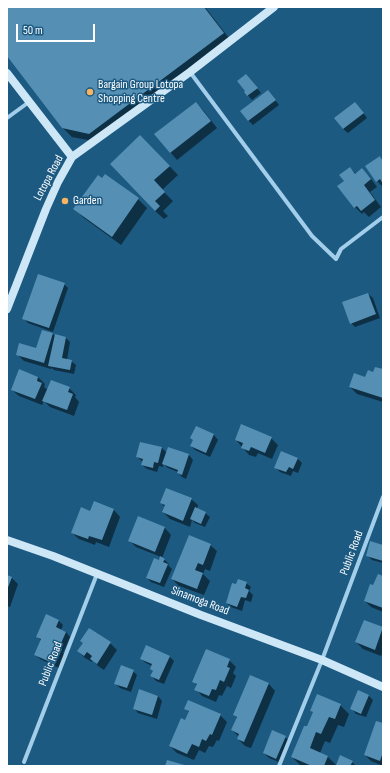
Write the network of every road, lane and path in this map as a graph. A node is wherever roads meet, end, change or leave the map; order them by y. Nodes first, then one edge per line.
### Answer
1 (274, 7) edge
2 (190, 72) junction
3 (7, 73) edge
4 (29, 102) junction
5 (7, 118) edge
6 (72, 157) junction
7 (383, 217) edge
8 (7, 309) edge
9 (383, 497) edge
10 (7, 540) edge
11 (97, 574) junction
12 (322, 660) junction
13 (383, 687) edge
14 (24, 762) dead end
15 (279, 766) edge

1 - 2 street, Lotopa Road
2 - 6 street, Lotopa Road
2 - 7 street
3 - 4 street
4 - 5 street
4 - 6 street
6 - 8 street, Lotopa Road
9 - 12 street, Public Road
10 - 11 street, Sinamoga Road
11 - 12 street, Sinamoga Road
11 - 14 street, Public Road
12 - 13 street, Sinamoga Road
12 - 15 street, Public Road

